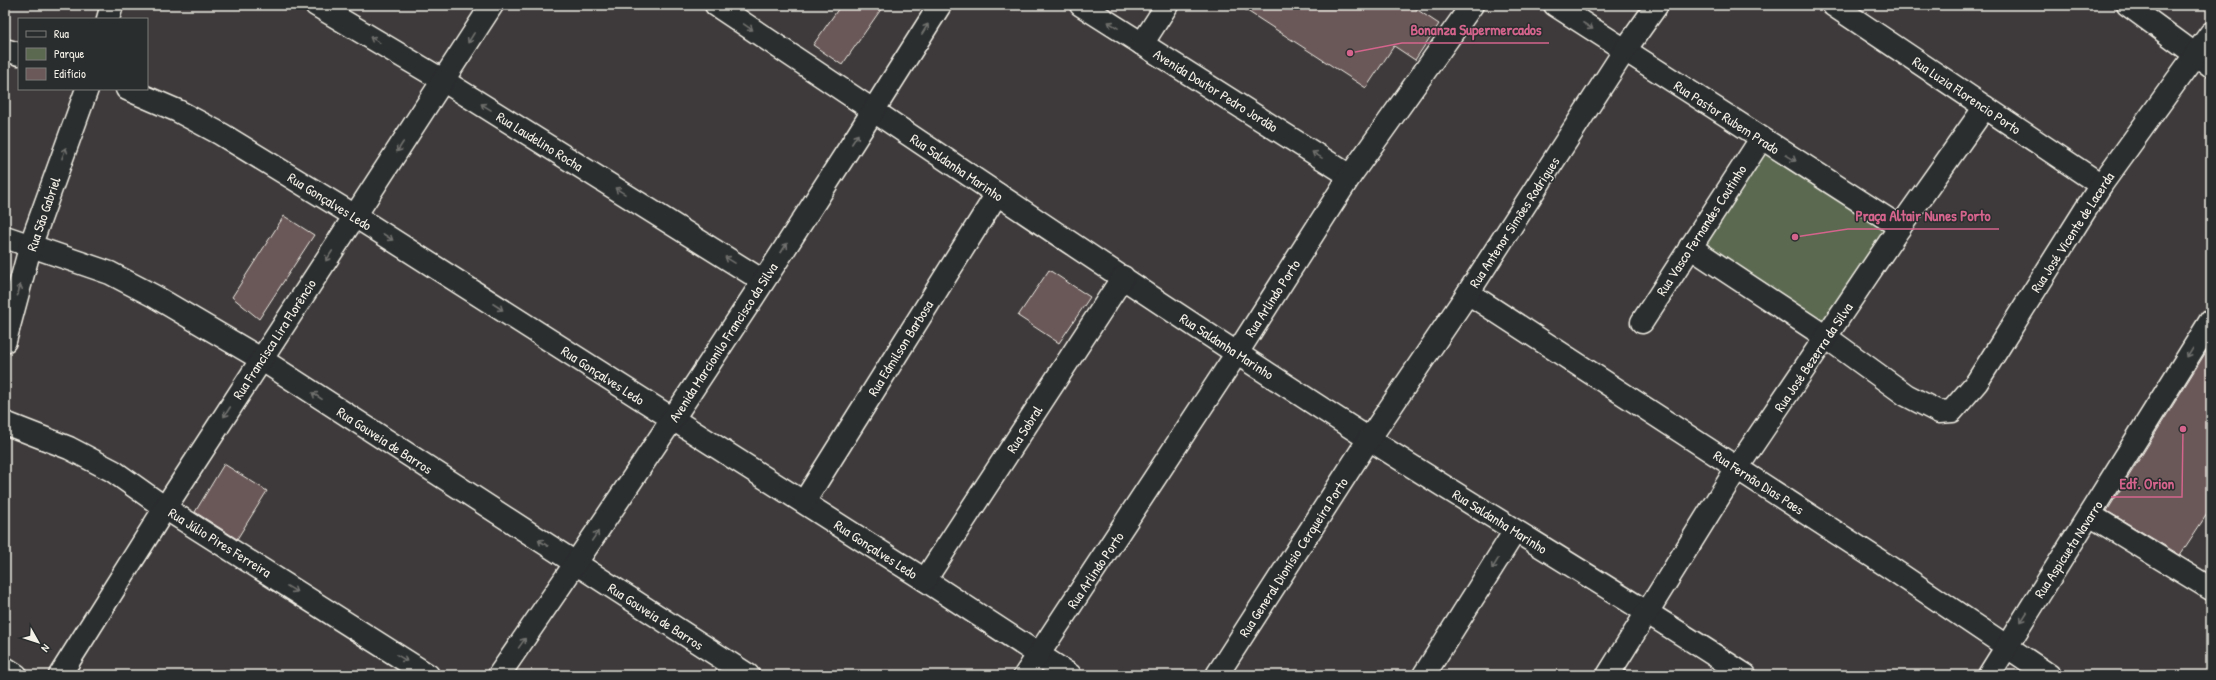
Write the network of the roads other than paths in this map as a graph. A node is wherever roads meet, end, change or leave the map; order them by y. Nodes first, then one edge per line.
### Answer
1 (112, 5) edge
2 (316, 5) edge
3 (492, 5) edge
4 (716, 5) edge
5 (940, 5) edge
6 (1081, 5) edge
7 (1167, 5) edge
8 (1472, 5) edge
9 (1555, 5) edge
10 (1657, 5) edge
11 (1833, 5) edge
12 (2128, 5) edge
13 (108, 18) edge
14 (2211, 33) edge
15 (1142, 44) junction
16 (5, 50) edge
17 (1625, 50) junction
18 (18, 54) edge
19 (2203, 60) edge
20 (444, 81) junction
21 (86, 90) edge
22 (129, 90) edge
23 (1985, 107) junction
24 (874, 110) junction
25 (1761, 139) junction
26 (1350, 176) junction
27 (2101, 185) junction
28 (997, 194) junction
29 (355, 216) junction
30 (1900, 228) junction
31 (5, 237) edge
32 (31, 244) junction
33 (1690, 247) junction
34 (1123, 277) junction
35 (763, 281) junction
36 (1468, 293) junction
37 (1642, 322) dead end
38 (2209, 328) edge
39 (1826, 337) junction
40 (5, 341) edge
41 (1237, 353) junction
42 (261, 360) junction
43 (673, 419) junction
44 (5, 423) edge
45 (1369, 439) junction
46 (1737, 468) junction
47 (804, 502) junction
48 (165, 508) junction
49 (2090, 516) junction
50 (1515, 531) junction
51 (576, 564) junction
52 (926, 580) junction
53 (2211, 589) edge
54 (1649, 612) junction
55 (2006, 646) junction
56 (1039, 654) junction
57 (5, 668) edge
58 (16, 675) edge
59 (60, 675) edge
60 (428, 675) edge
61 (499, 675) edge
62 (748, 675) edge
63 (1025, 675) edge
64 (1070, 675) edge
65 (1217, 675) edge
66 (1424, 675) edge
67 (1608, 675) edge
68 (1745, 675) edge
69 (1989, 675) edge
70 (2048, 675) edge

1 - 13 street
20 -> 2 street, Rua Laudelino Rocha
3 -> 20 street, Rua Francisca Lira Florêncio
4 -> 24 street, Rua Saldanha Marinho
24 -> 5 street, Avenida Marcionilo Francisco da Silva
15 -> 6 street, Avenida Doutor Pedro Jordão
7 - 15 street
8 - 26 street, Rua Arlindo Porto
9 -> 17 street, Rua Pastor Rubem Prado
10 - 17 street, Rua Antenor Simões Rodrigues
11 - 23 street, Rua Luzia Florencio Porto
12 - 19 street
14 - 19 street, Rua José Vicente de Lacerda
26 -> 15 street, Avenida Doutor Pedro Jordão
16 - 18 street
17 - 25 street, Rua Pastor Rubem Prado
17 - 36 street, Rua Antenor Simões Rodrigues
19 - 27 street, Rua José Vicente de Lacerda
20 -> 29 street, Rua Francisca Lira Florêncio
35 -> 20 street, Rua Laudelino Rocha
32 -> 21 street, Rua São Gabriel
22 - 29 street, Rua Gonçalves Ledo
23 - 27 street, Rua Luzia Florencio Porto
23 - 30 street, Rua José Bezerra da Silva
24 - 28 street, Rua Saldanha Marinho
35 -> 24 street, Avenida Marcionilo Francisco da Silva
25 -> 30 street, Rua Pastor Rubem Prado
25 - 33 street, Rua Vasco Fernandes Coutinho
26 - 41 street, Rua Arlindo Porto
27 - 39 street, Rua José Vicente de Lacerda
28 - 34 street, Rua Saldanha Marinho
28 - 47 street, Rua Edmilson Barbosa
29 -> 42 street, Rua Francisca Lira Florêncio
29 -> 43 street, Rua Gonçalves Ledo
30 - 39 street, Rua José Bezerra da Silva
31 - 32 street, Rua Gouveia de Barros
40 -> 32 street, Rua São Gabriel
32 - 42 street, Rua Gouveia de Barros
33 - 37 street, Rua Vasco Fernandes Coutinho
33 - 39 street
34 - 41 street, Rua Saldanha Marinho
34 - 52 street, Rua Sobral
35 - 43 street, Avenida Marcionilo Francisco da Silva
36 - 45 street, Rua Antenor Simões Rodrigues
36 - 46 street, Rua Fernão Dias Paes
38 -> 49 street, Rua Aspicueta Navarro
39 - 46 street, Rua José Bezerra da Silva
41 - 45 street, Rua Saldanha Marinho
41 - 56 street, Rua Arlindo Porto
42 -> 48 street, Rua Francisca Lira Florêncio
51 -> 42 street, Rua Gouveia de Barros
43 - 47 street, Rua Gonçalves Ledo
51 -> 43 street, Avenida Marcionilo Francisco da Silva
44 - 48 street, Rua Júlio Pires Ferreira
45 - 50 street, Rua Saldanha Marinho
45 - 65 street, Rua General Dionísio Cerqueira Porto
46 - 54 street, Rua José Bezerra da Silva
46 - 55 street, Rua Fernão Dias Paes
47 - 52 street, Rua Gonçalves Ledo
48 - 59 street, Rua Francisca Lira Florêncio
48 -> 60 street, Rua Júlio Pires Ferreira
49 - 53 street
49 -> 55 street, Rua Aspicueta Navarro
50 - 54 street, Rua Saldanha Marinho
50 -> 66 street
61 -> 51 street, Avenida Marcionilo Francisco da Silva
51 - 62 street, Rua Gouveia de Barros
52 - 56 street, Rua Gonçalves Ledo
54 - 67 street, Rua José Bezerra da Silva
54 - 68 street, Rua Saldanha Marinho
55 - 69 street, Rua Aspicueta Navarro
55 - 70 street, Rua Fernão Dias Paes
56 - 63 street, Rua Arlindo Porto
56 - 64 street, Rua Gonçalves Ledo
57 - 58 street

